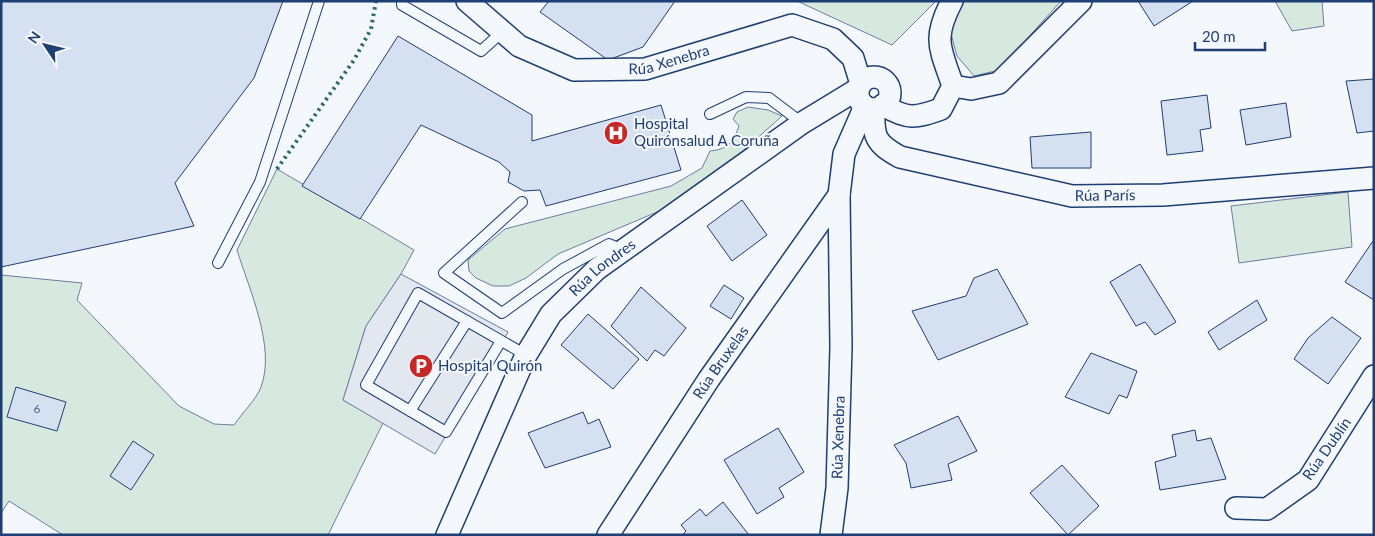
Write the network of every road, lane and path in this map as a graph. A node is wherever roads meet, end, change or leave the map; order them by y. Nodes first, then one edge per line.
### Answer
1 (319, 1) edge
2 (402, 1) edge
3 (467, 1) edge
4 (952, 1) edge
5 (1081, 1) edge
6 (502, 32) junction
7 (953, 86) junction
8 (868, 99) junction
9 (710, 114) dead end
10 (802, 123) junction
11 (1374, 178) edge
12 (839, 195) junction
13 (522, 202) dead end
14 (623, 250) junction
15 (218, 263) dead end
16 (467, 321) junction
17 (501, 341) junction
18 (526, 354) junction
19 (1374, 376) edge
20 (410, 411) junction
21 (1236, 508) dead end
22 (447, 535) edge
23 (608, 535) edge
24 (831, 535) edge

1 - 15 lane
2 - 6 lane
3 - 6 street, Rúa Xenebra
4 - 7 street
5 - 7 street
6 - 8 street, Rúa Xenebra
7 - 8 street
8 - 10 street, Rúa Londres
8 - 11 street, Rúa París
8 - 12 street, Rúa Xenebra
9 - 10 lane
10 - 14 street, Rúa Londres
12 - 23 street, Rúa Bruxelas
12 - 24 street, Rúa Xenebra
13 - 14 lane
14 - 18 street, Rúa Londres
16 - 17 lane
16 - 20 lane
16 - 20 lane
17 - 18 lane
17 - 20 lane
18 - 22 street, Rúa Londres
19 - 21 street, Rúa Dublín

